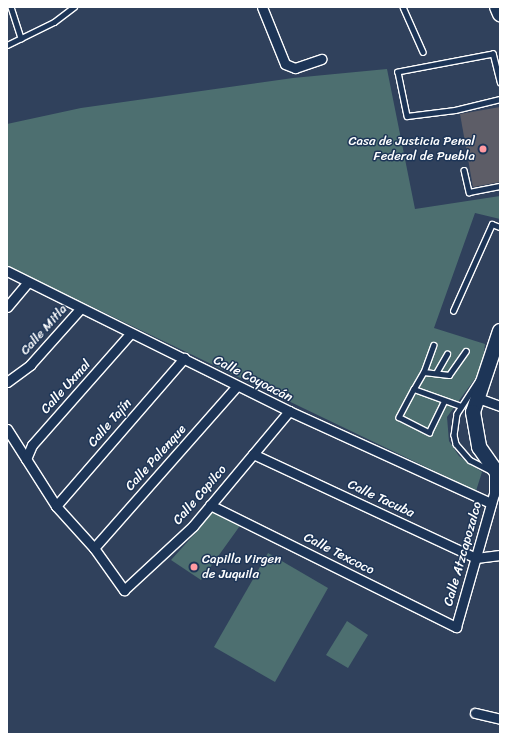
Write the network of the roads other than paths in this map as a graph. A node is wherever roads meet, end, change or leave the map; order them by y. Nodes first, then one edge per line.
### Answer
1 (11, 7) edge
2 (74, 7) edge
3 (262, 7) edge
4 (403, 7) edge
5 (497, 7) edge
6 (500, 14) edge
7 (21, 38) junction
8 (7, 45) edge
9 (423, 52) dead end
10 (321, 59) dead end
11 (500, 83) edge
12 (500, 100) edge
13 (464, 170) dead end
14 (500, 186) edge
15 (500, 227) edge
16 (7, 271) edge
17 (27, 283) junction
18 (7, 307) edge
19 (80, 309) junction
20 (453, 311) dead end
21 (500, 331) edge
22 (130, 334) junction
23 (434, 345) dead end
24 (466, 350) dead end
25 (500, 350) edge
26 (447, 354) dead end
27 (184, 358) junction
28 (424, 372) junction
29 (436, 374) junction
30 (7, 382) edge
31 (237, 386) junction
32 (414, 389) junction
33 (476, 398) junction
34 (444, 401) junction
35 (461, 406) junction
36 (500, 406) edge
37 (289, 411) junction
38 (7, 429) edge
39 (253, 454) junction
40 (26, 459) junction
41 (497, 471) edge
42 (495, 496) edge
43 (210, 505) junction
44 (56, 506) junction
45 (94, 548) junction
46 (500, 555) edge
47 (476, 558) junction
48 (456, 627) joint
49 (475, 712) dead end
50 (500, 719) edge

1 - 7 lane
2 - 7 lane
3 - 10 street
4 - 9 lane
5 - 6 main road
7 - 8 lane
11 - 12 lane
13 - 14 lane
15 - 20 lane
16 - 17 street, Calle Coyoacán
17 - 18 street
17 - 19 street, Calle Coyoacán
19 - 22 street, Calle Coyoacán
19 - 30 street, Calle Mitla
21 - 33 main road
22 - 27 street, Calle Coyoacán
22 - 40 street, Calle Uxmal
23 - 28 lane
24 - 29 lane
25 - 33 main road
26 - 29 lane
27 - 31 street, Calle Coyoacán
27 - 44 street, Calle Tajín
28 - 29 lane
28 - 32 lane
31 - 37 street, Calle Coyoacán
31 - 45 street, Calle Palenque
32 - 34 lane
32 - 34 lane
33 - 35 lane
33 - 36 street
33 - 41 main road
34 - 35 lane
35 - 41 lane
37 - 39 street, Calle Copilco
37 - 42 street, Calle Coyoacán
38 - 40 street
39 - 43 street, Calle Copilco
39 - 47 street, Calle Tacuba
40 - 44 street
41 - 42 street, Calle Atzcapozalco
42 - 47 street, Calle Atzcapozalco
43 - 45 street, Calle Copilco
43 - 48 street, Calle Texcoco
44 - 45 street
46 - 47 street
47 - 48 street, Calle Atzcapozalco
49 - 50 street

